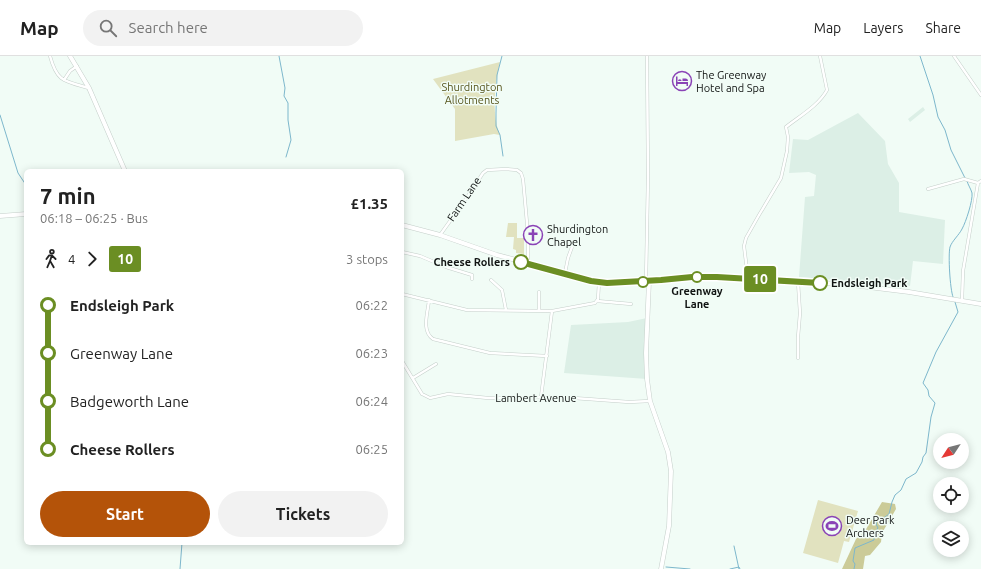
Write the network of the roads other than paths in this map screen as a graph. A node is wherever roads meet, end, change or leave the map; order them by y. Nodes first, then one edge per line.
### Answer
1 (50, 56) edge
2 (70, 56) edge
3 (647, 56) edge
4 (820, 56) edge
5 (954, 56) edge
6 (77, 66) junction
7 (64, 80) junction
8 (89, 88) junction
9 (981, 95) edge
10 (123, 169) edge
11 (980, 182) edge
12 (928, 189) dead end
13 (24, 214) edge
14 (0, 216) edge
15 (404, 226) edge
16 (440, 235) junction
17 (572, 247) dead end
18 (404, 252) edge
19 (528, 264) junction
20 (472, 271) dead end
21 (565, 274) junction
22 (472, 275) junction
23 (748, 278) junction
24 (472, 279) dead end
25 (491, 280) dead end
26 (647, 281) junction
27 (599, 282) junction
28 (798, 282) junction
29 (539, 292) dead end
30 (404, 294) edge
31 (429, 300) junction
32 (597, 301) junction
33 (962, 301) junction
34 (631, 304) dead end
35 (981, 304) edge
36 (506, 310) junction
37 (539, 311) junction
38 (552, 311) junction
39 (546, 356) junction
40 (798, 358) dead end
41 (404, 364) edge
42 (436, 364) dead end
43 (412, 378) junction
44 (541, 397) junction
45 (650, 401) junction
46 (661, 569) edge

1 - 7 street
2 - 6 main road
3 - 26 street
4 - 23 street
5 - 9 street
6 - 7 street
6 - 8 main road
7 - 8 street
8 - 10 main road
11 - 12 street
11 - 33 street
13 - 14 main road
15 - 16 main road
16 - 19 main road
16 - 19 street, Farm Lane
17 - 21 street
18 - 22 street
19 - 21 main road
20 - 22 street
21 - 27 main road
22 - 24 street
23 - 26 main road
23 - 28 main road
25 - 36 street
26 - 27 main road
26 - 45 main road
27 - 32 street
28 - 33 main road
28 - 40 street
29 - 37 street
30 - 31 street
31 - 36 street
31 - 39 street
32 - 34 street
32 - 38 street
33 - 35 main road
36 - 37 street
37 - 38 street
38 - 39 street
39 - 44 street
41 - 43 street
42 - 43 street
43 - 44 street, Lambert Avenue
44 - 45 street, Lambert Avenue
45 - 46 main road

